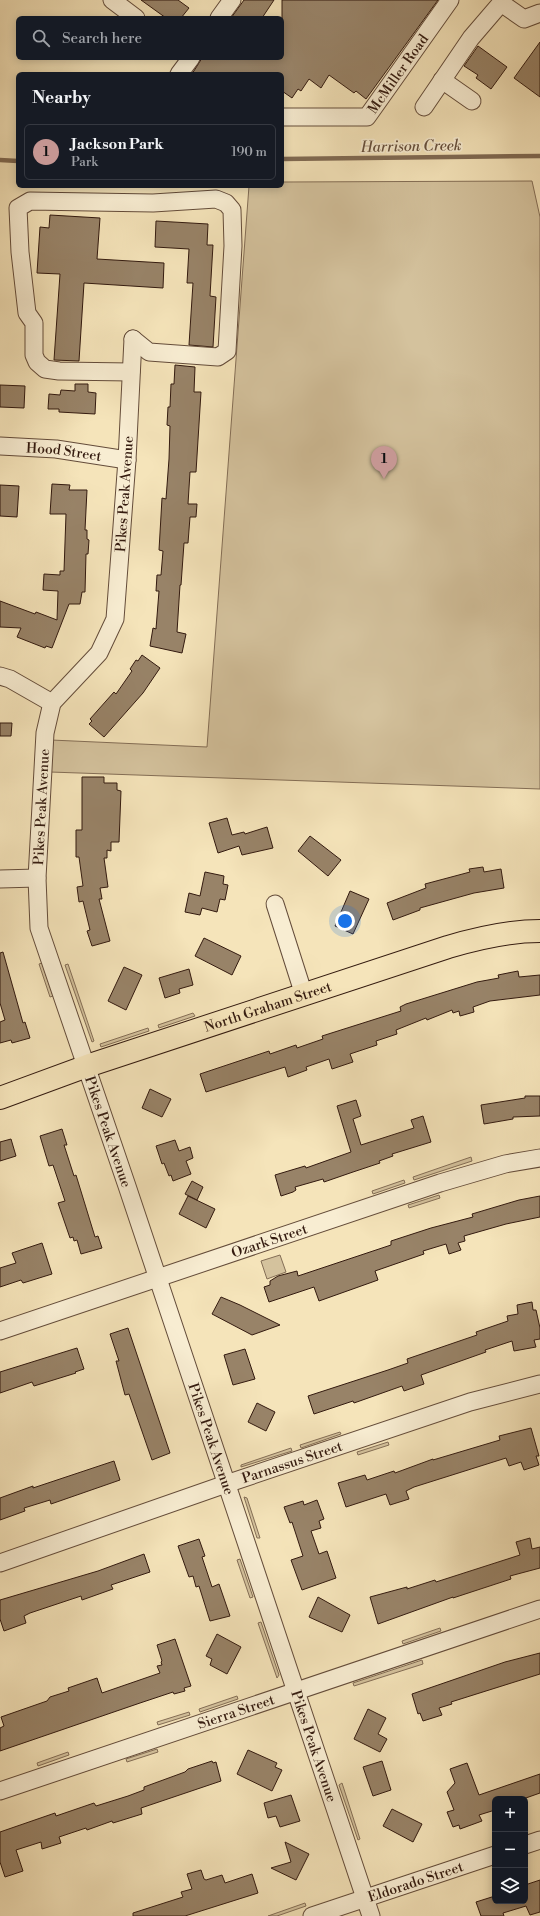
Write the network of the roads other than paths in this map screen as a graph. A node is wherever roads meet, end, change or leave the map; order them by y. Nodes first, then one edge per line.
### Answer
1 (112, 0) edge
2 (232, 0) edge
3 (450, 0) edge
4 (502, 2) edge
5 (540, 13) edge
6 (133, 16) edge
7 (220, 16) edge
8 (190, 60) edge
9 (180, 72) edge
10 (442, 80) junction
11 (472, 101) dead end
12 (424, 107) dead end
13 (284, 117) edge
14 (131, 372) junction
15 (0, 446) edge
16 (127, 460) junction
17 (0, 676) edge
18 (52, 703) junction
19 (37, 878) junction
20 (0, 879) edge
21 (275, 904) dead end
22 (540, 931) edge
23 (304, 995) junction
24 (87, 1066) junction
25 (0, 1098) edge
26 (540, 1158) edge
27 (157, 1277) junction
28 (0, 1331) edge
29 (540, 1384) edge
30 (226, 1484) junction
31 (0, 1563) edge
32 (540, 1609) edge
33 (296, 1692) junction
34 (0, 1791) edge
35 (540, 1840) edge
36 (528, 1844) edge
37 (492, 1856) edge
38 (365, 1898) junction
39 (312, 1916) edge
40 (371, 1916) edge

1 - 6 street
2 - 7 street
3 - 13 street, McMiller Road
4 - 5 street
4 - 10 street
8 - 9 street
10 - 11 street
10 - 12 street
14 - 14 street, Pikes Peak Avenue
14 - 16 street, Pikes Peak Avenue
15 - 16 street, Hood Street
16 - 18 street, Pikes Peak Avenue
17 - 18 street
18 - 19 street, Pikes Peak Avenue
19 - 20 street
19 - 24 street, Pikes Peak Avenue
21 - 23 street
22 - 23 main road, North Graham Street
23 - 24 main road, North Graham Street
24 - 25 main road, North Graham Street
24 - 27 street, Pikes Peak Avenue
26 - 27 street, Ozark Street
27 - 28 street, Ozark Street
27 - 30 street, Pikes Peak Avenue
29 - 30 street, Parnassus Street
30 - 31 street, Parnassus Street
30 - 33 street, Pikes Peak Avenue
32 - 33 street, Sierra Street
33 - 34 street, Sierra Street
33 - 38 street, Pikes Peak Avenue
35 - 36 street
37 - 38 street, Eldorado Street
38 - 39 street, Eldorado Street
38 - 40 street, Pikes Peak Avenue

